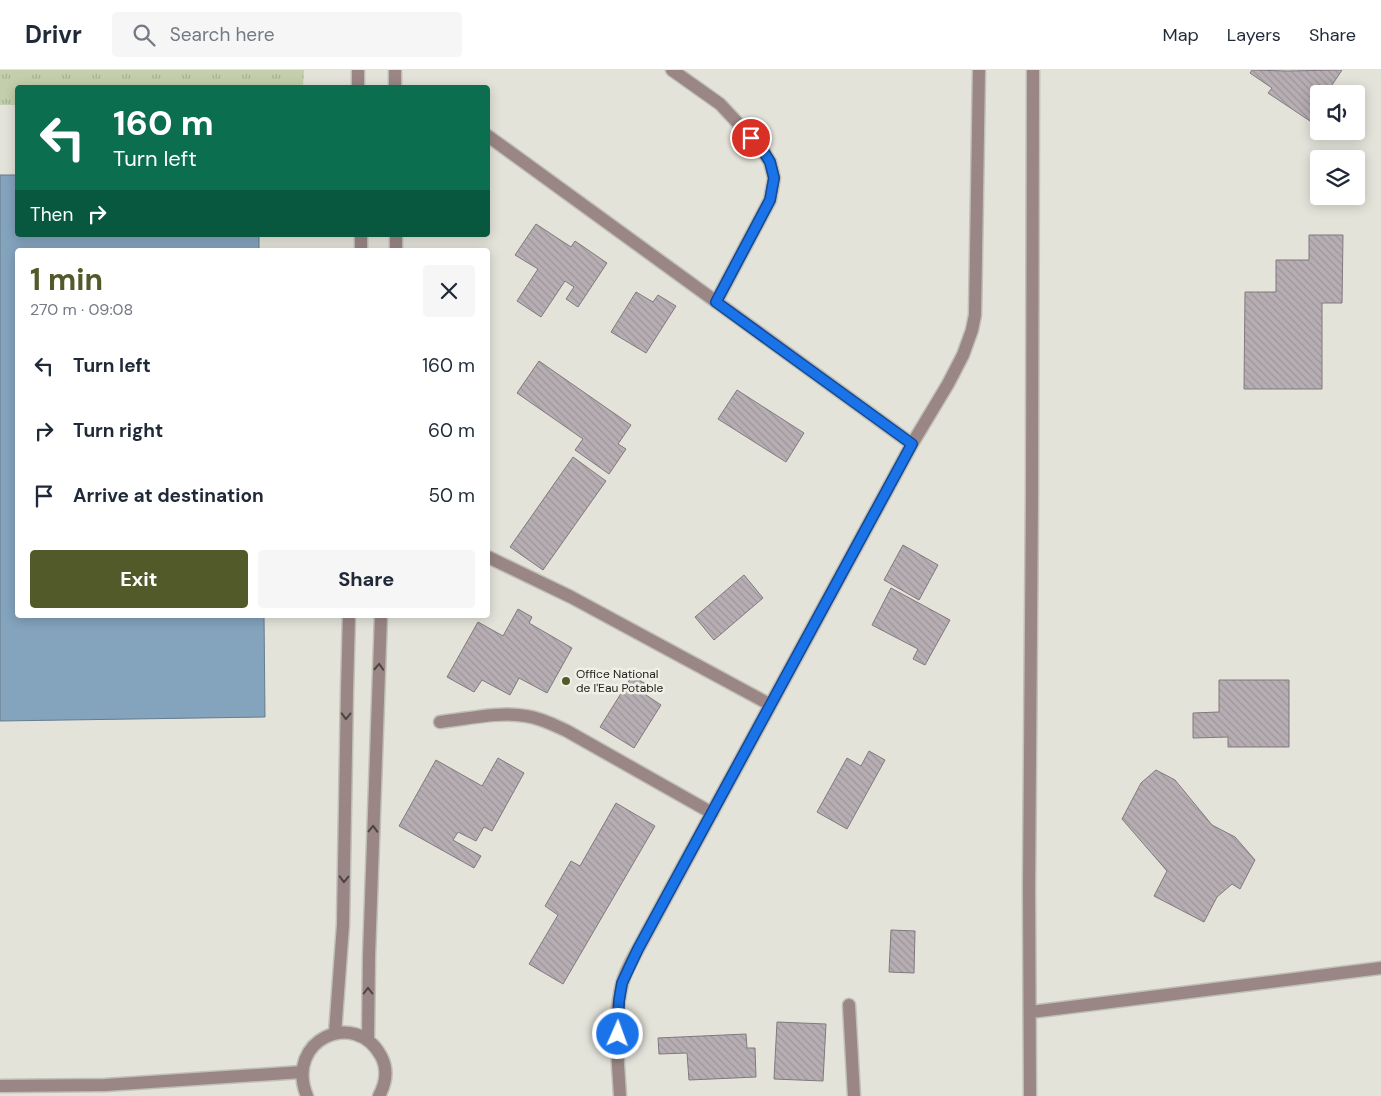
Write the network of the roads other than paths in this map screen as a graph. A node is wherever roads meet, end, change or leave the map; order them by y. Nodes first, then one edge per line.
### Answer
1 (358, 70) edge
2 (395, 70) edge
3 (672, 70) edge
4 (979, 70) edge
5 (1033, 70) edge
6 (358, 85) edge
7 (395, 85) edge
8 (490, 137) edge
9 (716, 302) junction
10 (912, 444) junction
11 (490, 558) edge
12 (349, 618) edge
13 (381, 618) edge
14 (769, 704) junction
15 (440, 722) dead end
16 (712, 813) junction
17 (1381, 968) edge
18 (849, 1005) dead end
19 (1031, 1012) junction
20 (335, 1033) junction
21 (368, 1040) junction
22 (302, 1072) junction
23 (0, 1086) edge
24 (105, 1090) edge
25 (42, 1091) edge
26 (308, 1096) edge
27 (379, 1096) edge
28 (620, 1096) edge
29 (854, 1096) edge
30 (1030, 1096) edge

1 - 6 street
2 - 7 street
3 - 9 street
4 - 10 street
5 - 19 street
8 - 9 street
9 - 10 street
10 - 14 street
11 - 14 street
12 -> 20 street
21 -> 13 street
14 - 16 street
15 - 16 street
16 - 28 street
17 - 19 street
18 - 29 street
19 - 30 street
20 - 21 street
20 - 22 street
21 - 27 street
22 - 24 street
22 - 26 street
23 - 25 street
24 - 25 street

